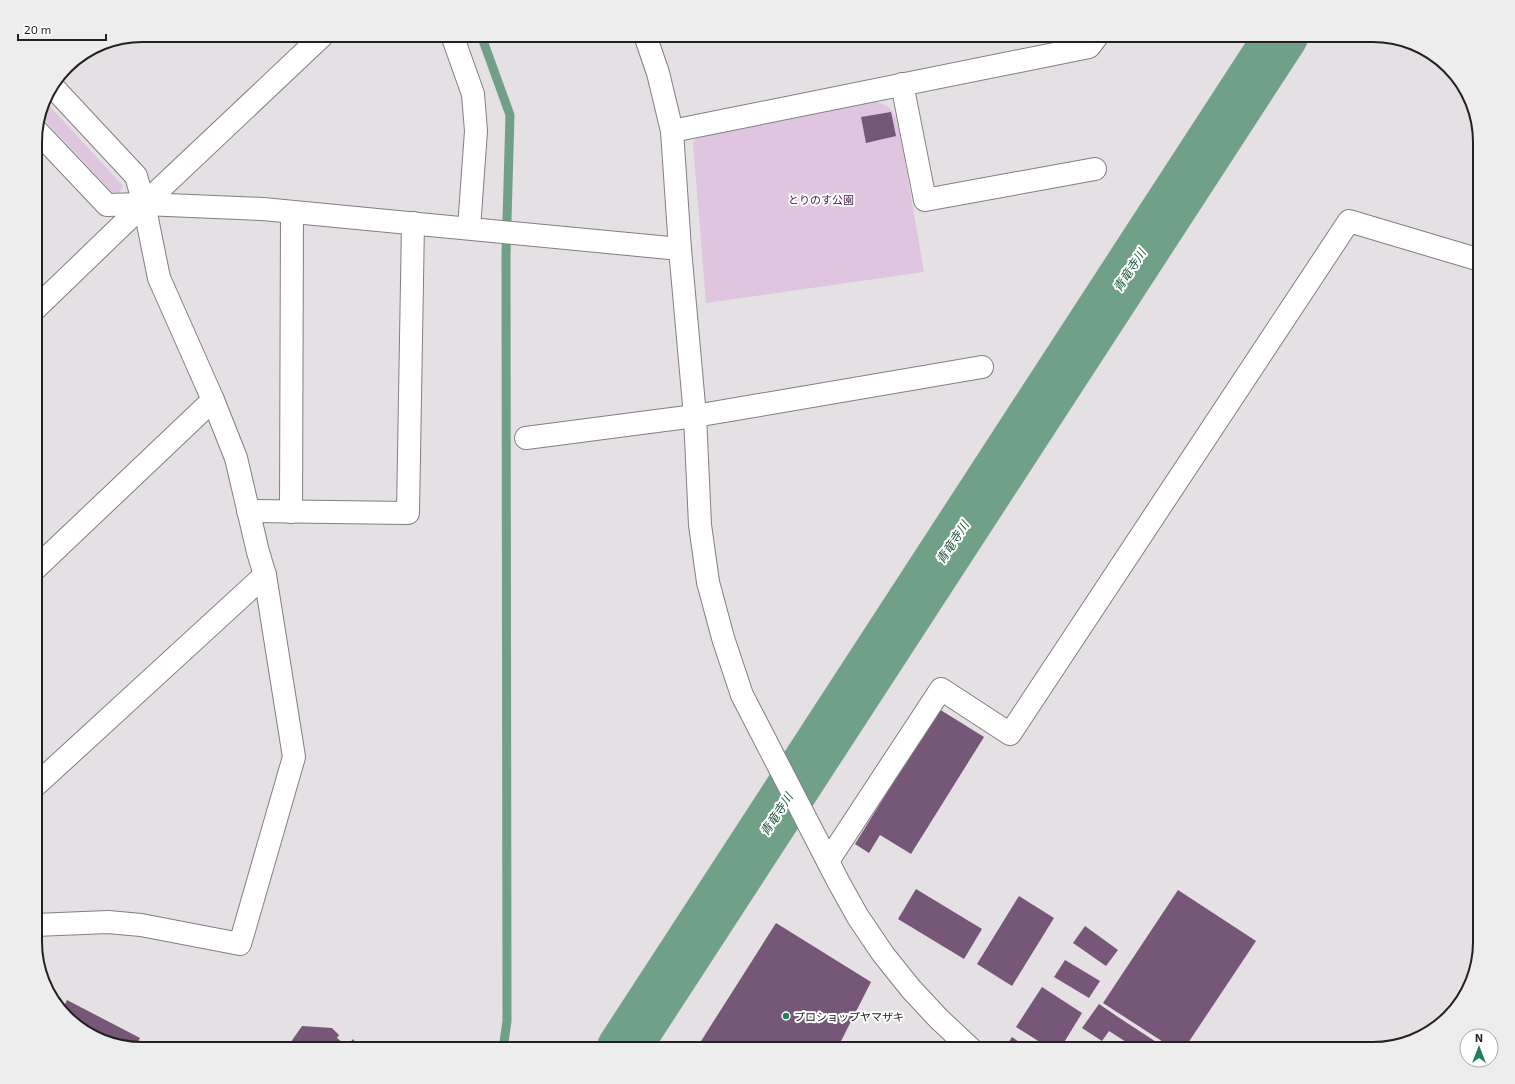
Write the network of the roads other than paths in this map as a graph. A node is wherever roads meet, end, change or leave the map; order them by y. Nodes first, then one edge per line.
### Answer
1 (315, 42) edge
2 (454, 42) edge
3 (647, 42) edge
4 (1093, 42) edge
5 (902, 84) junction
6 (56, 90) edge
7 (672, 131) junction
8 (42, 136) edge
9 (1095, 169) dead end
10 (144, 204) junction
11 (292, 212) junction
12 (413, 223) junction
13 (468, 228) junction
14 (680, 250) junction
15 (1473, 258) edge
16 (42, 302) edge
17 (982, 367) dead end
18 (213, 400) junction
19 (695, 416) junction
20 (526, 438) dead end
21 (248, 511) junction
22 (291, 512) junction
23 (42, 562) edge
24 (265, 575) junction
25 (42, 780) edge
26 (828, 861) junction
27 (42, 925) edge
28 (964, 1042) edge

1 - 10 street
2 - 13 street
3 - 7 street
4 - 5 street
5 - 7 street
5 - 9 street
6 - 10 street
7 - 14 street
8 - 10 street
10 - 11 street
10 - 16 street
10 - 18 street
11 - 12 street
11 - 22 street
12 - 13 street
12 - 22 street
13 - 14 street
14 - 19 street
15 - 26 street
17 - 19 street
18 - 21 street
18 - 23 street
19 - 20 street
19 - 26 street
21 - 22 street
21 - 24 street
24 - 25 street
24 - 27 street
26 - 28 street

